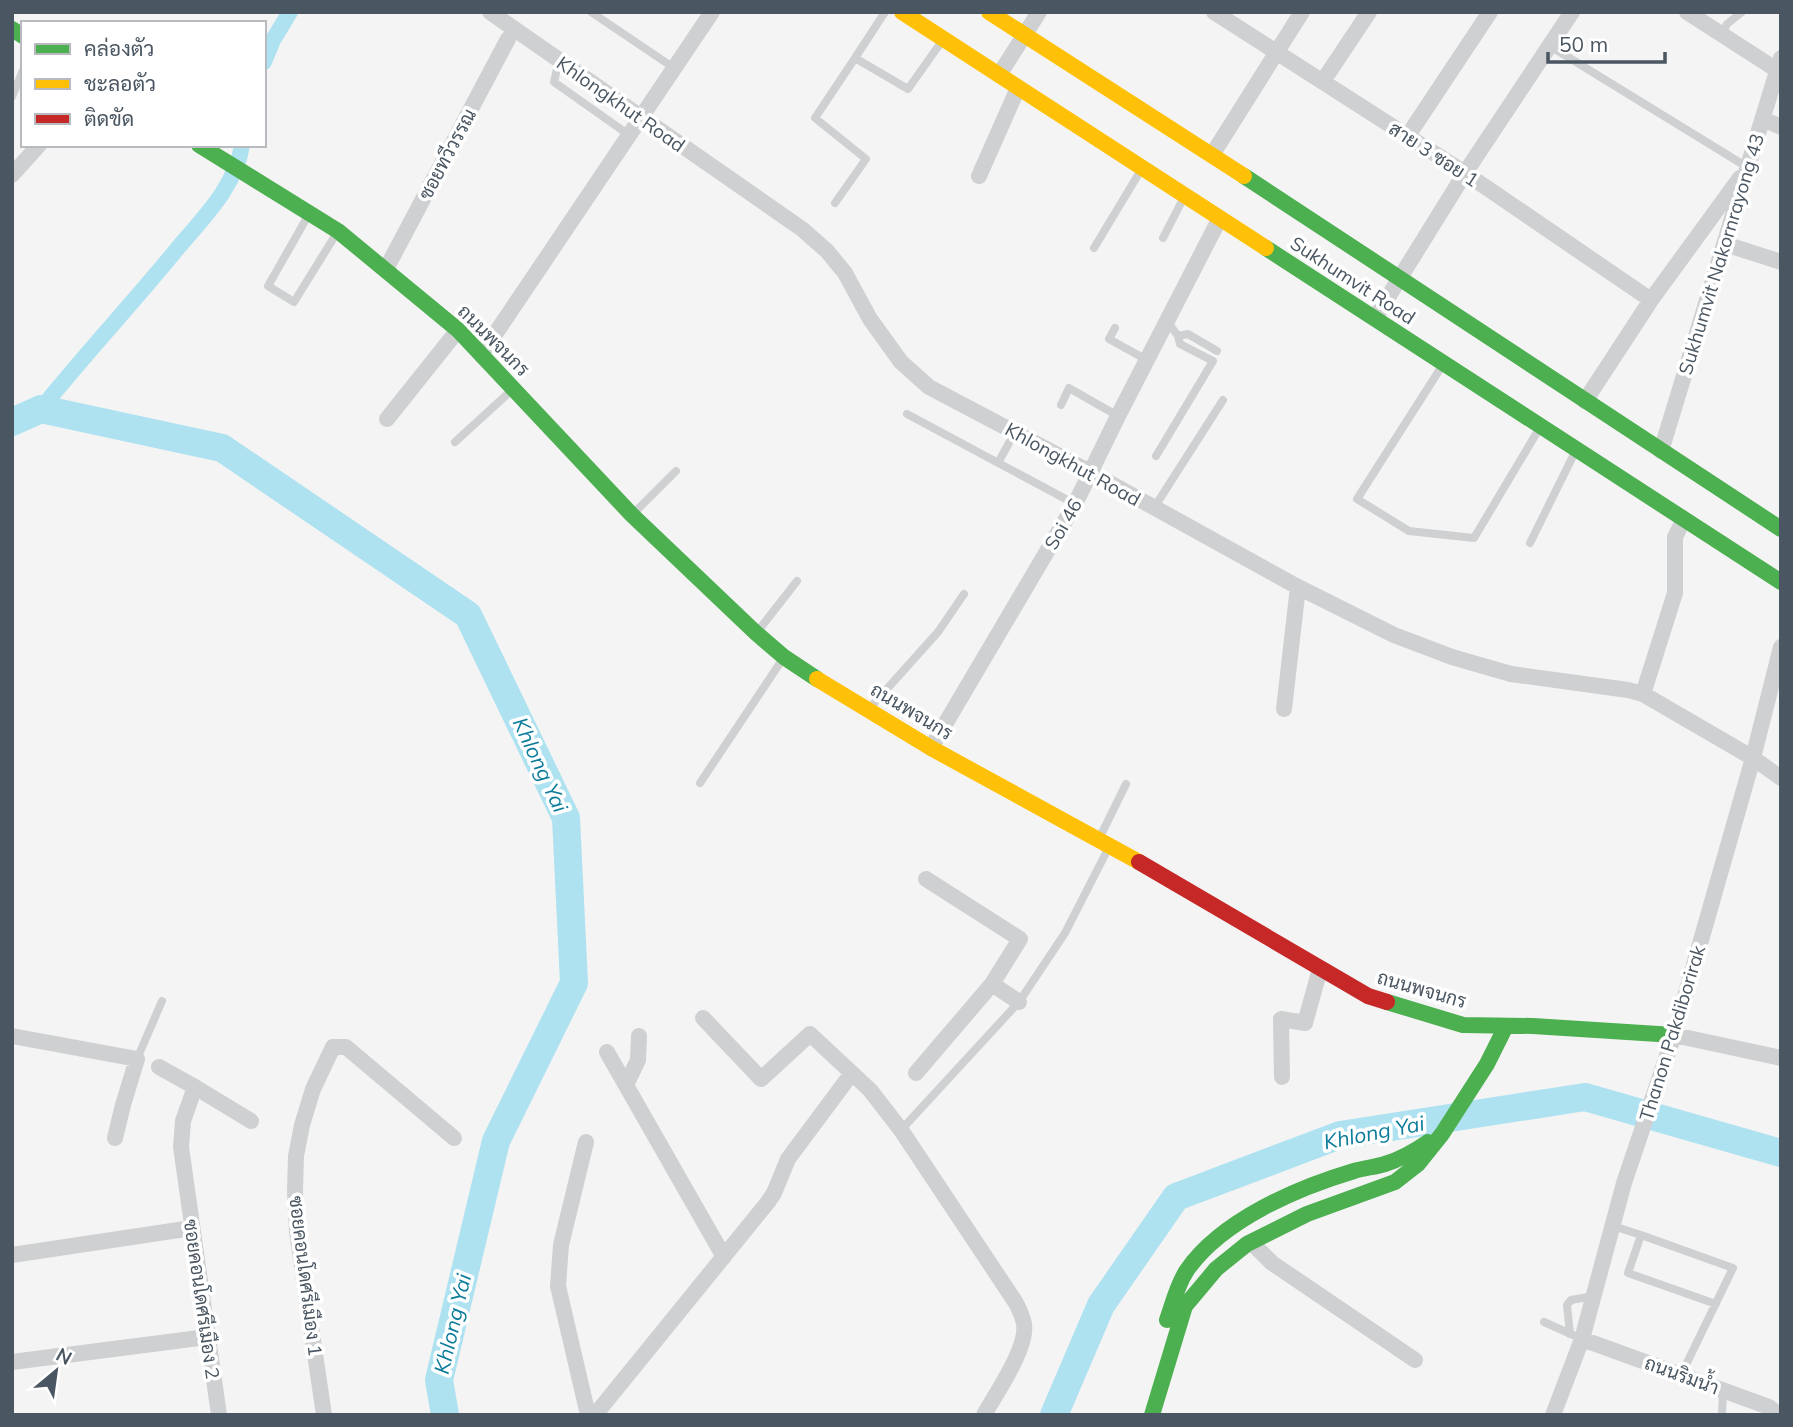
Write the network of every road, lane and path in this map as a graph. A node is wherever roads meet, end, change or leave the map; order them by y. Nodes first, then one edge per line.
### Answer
1 (490, 12) edge
2 (591, 12) edge
3 (712, 12) edge
4 (885, 12) edge
5 (902, 12) edge
6 (989, 12) edge
7 (1039, 12) edge
8 (1214, 12) edge
9 (1301, 12) edge
10 (1369, 12) edge
11 (1490, 12) edge
12 (1572, 12) edge
13 (1687, 12) edge
14 (1742, 12) edge
15 (1722, 34) junction
16 (1025, 35) junction
17 (508, 39) dead end
18 (943, 39) junction
19 (1549, 46) junction
20 (1276, 52) junction
21 (855, 58) junction
22 (559, 60) junction
23 (1779, 64) edge
24 (674, 68) junction
25 (999, 75) junction
26 (21, 76) edge
27 (1323, 81) junction
28 (1018, 88) junction
29 (12, 97) edge
30 (640, 118) junction
31 (1763, 119) junction
32 (1781, 127) edge
33 (629, 135) junction
34 (1407, 136) junction
35 (37, 147) edge
36 (202, 147) edge
37 (1212, 155) junction
38 (1142, 167) junction
39 (1747, 167) junction
40 (1465, 173) junction
41 (12, 175) edge
42 (979, 176) dead end
43 (1185, 195) junction
44 (835, 203) dead end
45 (309, 214) junction
46 (1220, 219) junction
47 (338, 232) junction
48 (1163, 238) dead end
49 (1725, 244) junction
50 (1094, 248) dead end
51 (1781, 262) edge
52 (386, 269) junction
53 (1398, 279) junction
54 (1651, 300) junction
55 (1374, 318) junction
56 (1168, 322) junction
57 (1115, 328) dead end
58 (458, 330) junction
59 (1178, 336) junction
60 (1217, 351) dead end
61 (481, 355) junction
62 (1147, 360) junction
63 (1443, 363) junction
64 (513, 389) junction
65 (1223, 400) dead end
66 (1585, 401) junction
67 (1061, 405) dead end
68 (907, 414) dead end
69 (1118, 416) junction
70 (387, 419) dead end
71 (1540, 426) junction
72 (1014, 432) junction
73 (455, 442) dead end
74 (1577, 449) junction
75 (1661, 451) junction
76 (1156, 456) dead end
77 (998, 463) junction
78 (677, 471) dead end
79 (1090, 472) junction
80 (1075, 504) junction
81 (1154, 508) junction
82 (632, 515) junction
83 (1684, 519) junction
84 (1781, 529) edge
85 (1530, 543) dead end
86 (797, 581) dead end
87 (1781, 582) edge
88 (1298, 587) junction
89 (964, 594) dead end
90 (756, 633) junction
91 (1781, 648) edge
92 (784, 657) junction
93 (1643, 694) junction
94 (869, 709) junction
95 (1284, 709) dead end
96 (931, 748) junction
97 (1753, 758) junction
98 (1781, 778) edge
99 (700, 783) dead end
100 (1126, 784) dead end
101 (1104, 842) junction
102 (926, 879) dead end
103 (1320, 969) junction
104 (992, 984) junction
105 (162, 1001) dead end
106 (1019, 1002) junction
107 (703, 1018) dead end
108 (1506, 1026) junction
109 (1674, 1035) junction
110 (639, 1036) dead end
111 (12, 1037) edge
112 (607, 1052) dead end
113 (1781, 1058) edge
114 (137, 1059) junction
115 (159, 1067) dead end
116 (852, 1073) junction
117 (916, 1073) dead end
118 (1282, 1077) dead end
119 (626, 1085) junction
120 (195, 1087) junction
121 (251, 1121) dead end
122 (901, 1130) junction
123 (1442, 1134) junction
124 (116, 1138) dead end
125 (454, 1138) dead end
126 (586, 1142) dead end
127 (1329, 1181) junction
128 (1336, 1204) junction
129 (1613, 1226) junction
130 (192, 1228) junction
131 (1641, 1235) junction
132 (1251, 1242) junction
133 (12, 1255) edge
134 (724, 1257) junction
135 (1594, 1296) junction
136 (1716, 1304) junction
137 (1544, 1322) dead end
138 (207, 1336) junction
139 (1576, 1336) junction
140 (1415, 1360) dead end
141 (12, 1362) edge
142 (1681, 1375) junction
143 (1723, 1390) junction
144 (219, 1415) edge
145 (324, 1415) edge
146 (588, 1415) edge
147 (595, 1415) edge
148 (984, 1415) edge
149 (1137, 1415) edge
150 (1152, 1415) edge
151 (1553, 1415) edge
152 (1722, 1415) edge
153 (1779, 1415) edge

1 - 22 street, Khlongkhut Road
2 - 24 lane
3 - 24 street
4 - 21 lane
5 - 18 street, Sukhumvit Road
6 - 16 street, Sukhumvit Road
7 - 16 street
8 - 20 street, สาย 3 ซอย 1
9 - 20 street
10 - 27 street
11 - 34 street
12 - 19 street
13 - 15 street
14 - 15 lane
15 - 23 street
16 - 25 street
16 - 37 street, Sukhumvit Road
17 - 52 street, ซอยทวีวรรณ
18 - 21 lane
18 - 25 street, Sukhumvit Road
19 - 39 lane
19 - 40 street
20 - 27 street, สาย 3 ซอย 1
20 - 37 street
21 - 44 lane
22 - 30 street, Khlongkhut Road
22 - 33 lane
23 - 31 street, Sukhumvit Nakornrayong 43
24 - 30 street
25 - 28 street, Sukhumvit Road
26 - 29 lane
27 - 34 street, สาย 3 ซอย 1
28 - 38 street, Sukhumvit Road
28 - 42 street
30 - 33 street
30 - 72 street, Khlongkhut Road
31 - 32 street
31 - 39 street, Sukhumvit Nakornrayong 43
33 - 61 street
34 - 40 street, สาย 3 ซอย 1
35 - 41 street
36 - 45 street, ถนนพจนกร
37 - 53 street, Sukhumvit Road
38 - 43 street, Sukhumvit Road
38 - 50 lane
39 - 49 street, Sukhumvit Nakornrayong 43
39 - 54 street
40 - 53 street
40 - 54 street, สาย 3 ซอย 1
43 - 46 street, Sukhumvit Road
43 - 48 lane
45 - 47 street, ถนนพจนกร
45 - 47 lane
46 - 55 street, Sukhumvit Road
46 - 56 street, Soi 46
47 - 52 street, ถนนพจนกร
49 - 51 street
49 - 75 street, Sukhumvit Nakornrayong 43
52 - 58 street, ถนนพจนกร
53 - 55 street
53 - 66 street, Sukhumvit Road
54 - 66 street
55 - 63 street, Sukhumvit Road
56 - 59 lane
56 - 62 street, Soi 46
57 - 62 lane
58 - 61 street, ถนนพจนกร
58 - 70 street
59 - 60 lane
59 - 76 lane
61 - 64 street, ถนนพจนกร
62 - 69 street, Soi 46
63 - 71 street, Sukhumvit Road
63 - 71 lane
64 - 73 lane
64 - 82 street, ถนนพจนกร
65 - 81 lane
66 - 75 street, Sukhumvit Road
67 - 69 lane
68 - 77 lane
69 - 79 street, Soi 46
71 - 74 street, Sukhumvit Road
72 - 77 lane
72 - 79 street, Khlongkhut Road
74 - 83 street, Sukhumvit Road
74 - 85 lane
75 - 84 street, Sukhumvit Road
77 - 80 lane
78 - 82 lane
79 - 80 street, Soi 46
79 - 81 street, Khlongkhut Road
80 - 96 street, Soi 46
81 - 88 street, Khlongkhut Road
82 - 90 street, ถนนพจนกร
83 - 87 street, Sukhumvit Road
83 - 93 street
86 - 90 lane
88 - 93 street, Khlongkhut Road
88 - 95 street
89 - 94 lane
90 - 92 street, ถนนพจนกร
91 - 97 street, Thanon Pakdiborirak
92 - 94 street, ถนนพจนกร
92 - 99 lane
93 - 97 street, Khlongkhut Road
94 - 96 street, ถนนพจนกร
96 - 101 street, ถนนพจนกร
97 - 98 street, Khlongkhut Road
97 - 109 street, Thanon Pakdiborirak
100 - 101 lane
101 - 103 street, ถนนพจนกร
101 - 106 lane
102 - 104 street
103 - 108 street, ถนนพจนกร
103 - 118 street
104 - 106 street
104 - 117 street
105 - 114 lane
106 - 122 lane
107 - 116 street
108 - 109 street, ถนนพจนกร
108 - 123 street
109 - 113 street
109 - 129 street, Thanon Pakdiborirak
110 - 119 street
111 - 114 street
112 - 119 street
114 - 124 street
115 - 120 street
116 - 122 street
116 - 134 street
119 - 134 street
120 - 121 street
120 - 130 street, ซอยคอนโดศรีเมือง 2
122 - 148 street
123 - 127 street
123 - 128 street
125 - 145 street, ซอยคอนโดศรีเมือง 1
126 - 146 street
127 - 128 street
127 - 149 street
128 - 132 street
129 - 131 lane
129 - 135 street, Thanon Pakdiborirak
130 - 133 street
130 - 138 street, ซอยคอนโดศรีเมือง 2
131 - 136 lane
131 - 136 lane
132 - 140 street
132 - 150 street
134 - 147 street
135 - 139 street, Thanon Pakdiborirak
135 - 139 lane
136 - 142 lane
137 - 139 lane
138 - 141 street
138 - 144 street, ซอยคอนโดศรีเมือง 2
139 - 142 street, ถนนริมน้ำ
139 - 151 street, Thanon Pakdiborirak
142 - 143 street, ถนนริมน้ำ
143 - 152 lane
143 - 153 street, ถนนริมน้ำ

